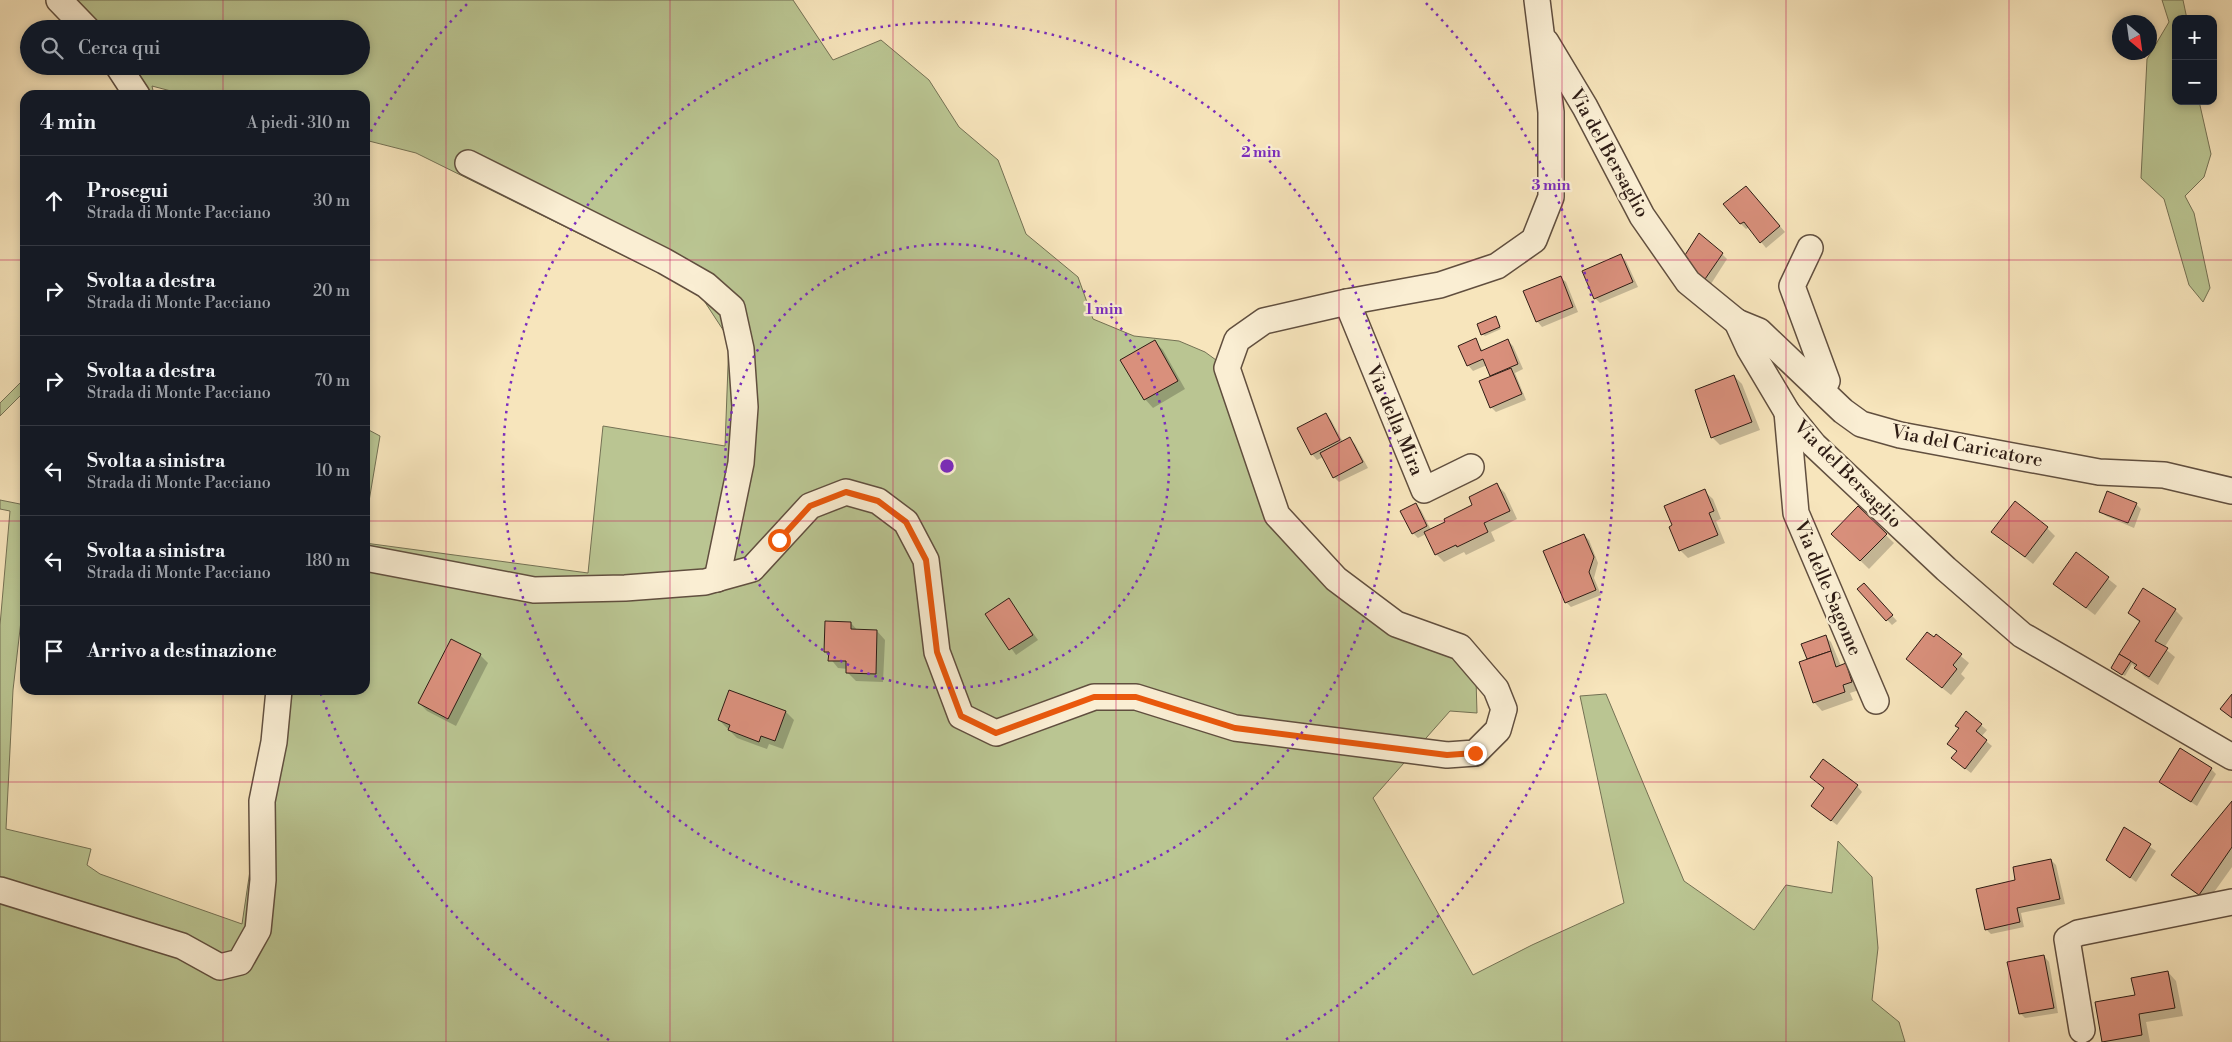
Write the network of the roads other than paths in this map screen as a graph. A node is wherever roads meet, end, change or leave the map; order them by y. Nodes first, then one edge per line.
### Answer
1 (60, 0) edge
2 (1537, 0) edge
3 (79, 20) edge
4 (1542, 36) junction
5 (124, 75) edge
6 (134, 90) edge
7 (468, 163) dead end
8 (1810, 248) dead end
9 (1347, 302) junction
10 (1737, 322) junction
11 (1822, 392) junction
12 (1787, 412) junction
13 (1471, 467) dead end
14 (2232, 491) edge
15 (370, 559) edge
16 (717, 579) junction
17 (279, 695) edge
18 (1876, 701) dead end
19 (2232, 757) edge
20 (0, 890) edge
21 (2232, 902) edge
22 (2082, 1030) dead end

1 - 3 street
2 - 4 street
4 - 9 street
4 - 10 street, Via del Bersaglio
5 - 6 street
7 - 16 street
8 - 11 street
9 - 13 street, Via della Mira
9 - 16 street
10 - 11 street, Via del Caricatore
10 - 12 street, Via del Bersaglio
11 - 14 street, Via del Caricatore
12 - 18 street, Via delle Sagome
12 - 19 street, Via del Bersaglio
15 - 16 street
17 - 20 street
21 - 22 street

